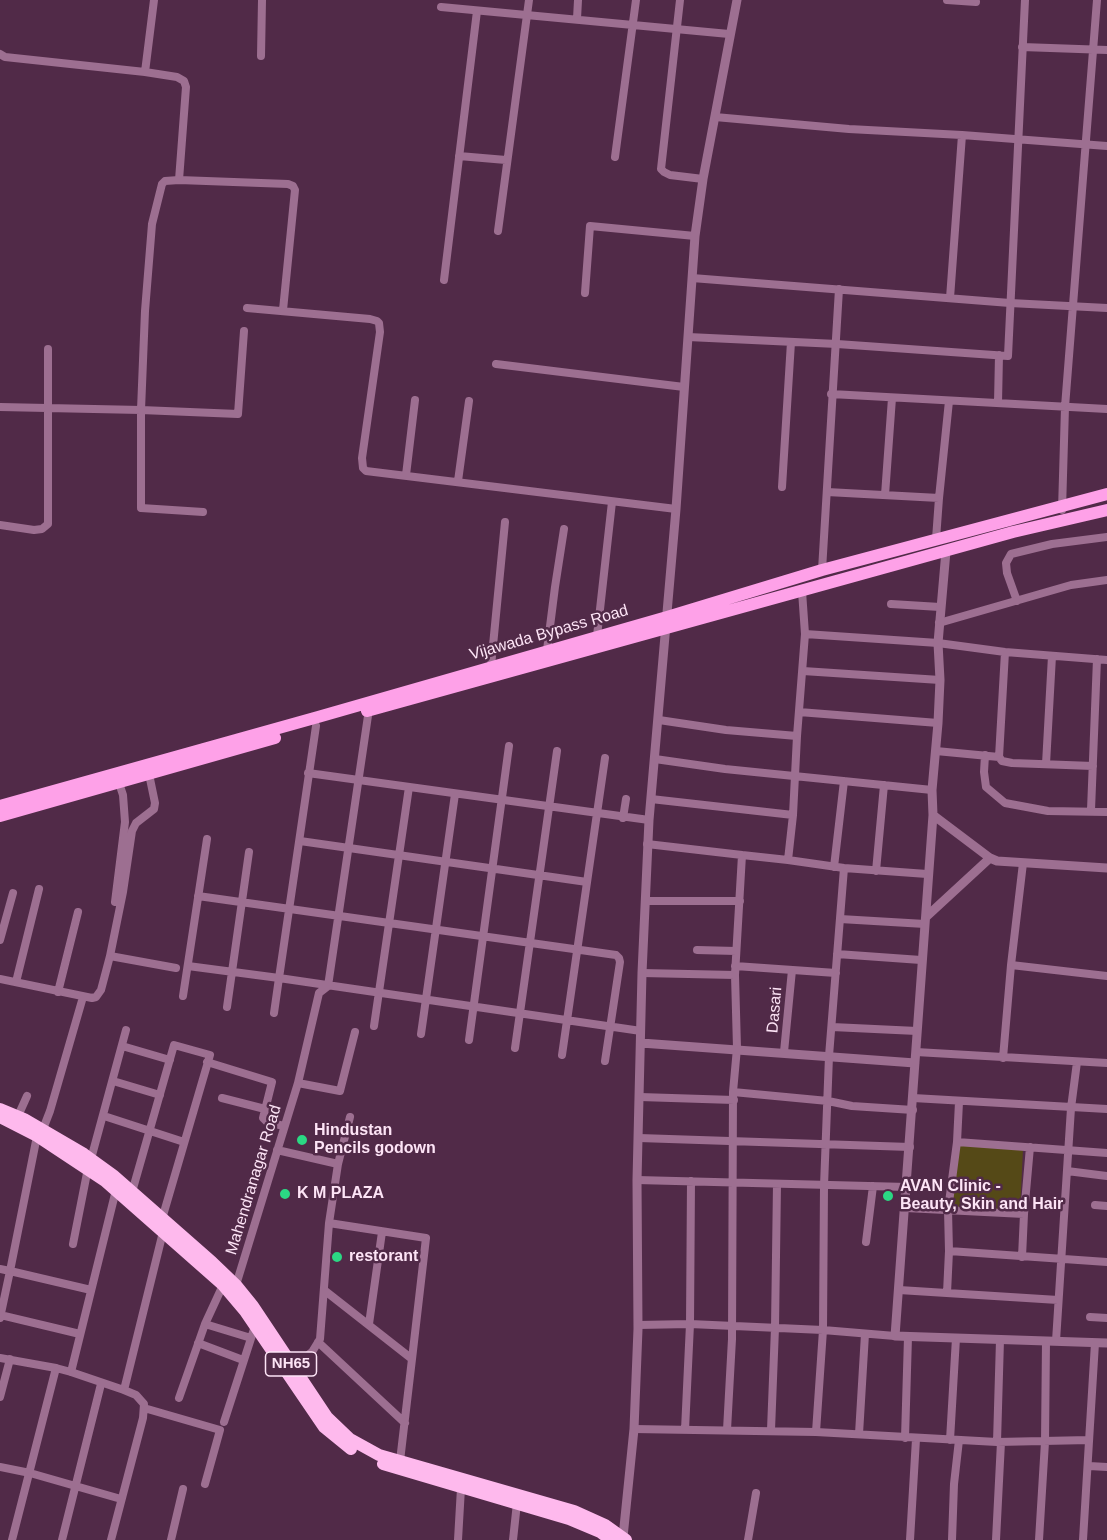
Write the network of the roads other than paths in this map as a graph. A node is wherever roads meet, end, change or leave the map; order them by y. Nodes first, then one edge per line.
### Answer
1 (154, 0) edge
2 (262, 0) edge
3 (529, 0) edge
4 (578, 0) edge
5 (636, 0) edge
6 (680, 0) edge
7 (737, 0) edge
8 (947, 0) edge
9 (1025, 0) edge
10 (1097, 0) edge
11 (976, 2) dead end
12 (441, 7) dead end
13 (477, 11) junction
14 (527, 14) junction
15 (576, 19) junction
16 (634, 24) junction
17 (677, 30) junction
18 (729, 34) junction
19 (1022, 47) junction
20 (1093, 50) junction
21 (1107, 51) edge
22 (0, 54) edge
23 (261, 56) dead end
24 (145, 72) junction
25 (715, 117) junction
26 (962, 135) junction
27 (1017, 140) junction
28 (1086, 144) junction
29 (1107, 146) edge
30 (459, 156) junction
31 (615, 157) dead end
32 (506, 160) junction
33 (703, 178) junction
34 (179, 180) junction
35 (498, 231) dead end
36 (695, 236) junction
37 (692, 278) junction
38 (444, 280) dead end
39 (839, 289) junction
40 (585, 293) dead end
41 (950, 298) junction
42 (1010, 303) junction
43 (1073, 306) junction
44 (247, 308) dead end
45 (1107, 308) edge
46 (282, 310) junction
47 (244, 331) dead end
48 (688, 337) junction
49 (790, 342) junction
50 (837, 344) junction
51 (48, 349) dead end
52 (999, 355) junction
53 (496, 364) dead end
54 (684, 387) junction
55 (831, 394) junction
56 (892, 398) junction
57 (415, 400) dead end
58 (949, 400) junction
59 (468, 401) dead end
60 (998, 403) junction
61 (0, 407) edge
62 (1065, 407) junction
63 (47, 408) junction
64 (1107, 409) edge
65 (141, 410) junction
66 (406, 475) junction
67 (458, 481) junction
68 (782, 487) dead end
69 (826, 492) junction
70 (1107, 494) edge
71 (885, 495) junction
72 (939, 498) junction
73 (612, 502) junction
74 (1060, 506) junction
75 (676, 509) junction
76 (1107, 510) edge
77 (203, 512) dead end
78 (1064, 520) junction
79 (505, 522) dead end
80 (0, 525) edge
81 (564, 529) dead end
82 (1107, 537) edge
83 (936, 539) junction
84 (946, 551) junction
85 (822, 570) junction
86 (1107, 580) edge
87 (802, 591) junction
88 (1017, 601) junction
89 (891, 604) dead end
90 (940, 607) junction
91 (667, 622) junction
92 (939, 623) junction
93 (805, 634) junction
94 (597, 636) junction
95 (938, 643) junction
96 (548, 650) junction
97 (1005, 652) junction
98 (1052, 656) junction
99 (1097, 659) junction
100 (1107, 660) edge
101 (491, 666) junction
102 (803, 671) junction
103 (940, 680) junction
104 (369, 706) junction
105 (799, 712) junction
106 (659, 720) junction
107 (939, 723) junction
108 (316, 726) junction
109 (796, 736) junction
110 (509, 746) dead end
111 (557, 751) dead end
112 (936, 751) junction
113 (985, 755) junction
114 (999, 757) junction
115 (605, 758) dead end
116 (655, 759) junction
117 (1046, 764) junction
118 (1093, 766) junction
119 (309, 773) junction
120 (149, 774) junction
121 (795, 776) junction
122 (359, 780) junction
123 (844, 781) junction
124 (118, 783) junction
125 (884, 785) junction
126 (409, 788) junction
127 (932, 790) junction
128 (455, 794) junction
129 (626, 799) dead end
130 (651, 799) junction
131 (502, 800) junction
132 (0, 806) edge
133 (548, 807) junction
134 (1091, 810) junction
135 (1107, 812) edge
136 (597, 814) junction
137 (794, 815) junction
138 (933, 815) junction
139 (0, 816) edge
140 (623, 818) junction
141 (649, 820) junction
142 (207, 839) dead end
143 (300, 841) junction
144 (647, 844) junction
145 (349, 848) junction
146 (249, 852) dead end
147 (399, 855) junction
148 (742, 855) junction
149 (990, 858) junction
150 (788, 860) junction
151 (445, 861) junction
152 (1023, 863) junction
153 (834, 867) junction
154 (493, 868) junction
155 (844, 868) junction
156 (1107, 868) edge
157 (876, 871) junction
158 (927, 874) junction
159 (538, 875) junction
160 (587, 882) junction
161 (39, 890) dead end
162 (13, 893) dead end
163 (198, 896) junction
164 (646, 901) junction
165 (740, 901) junction
166 (115, 902) dead end
167 (242, 902) junction
168 (290, 909) junction
169 (78, 912) dead end
170 (339, 916) junction
171 (840, 919) junction
172 (925, 921) junction
173 (390, 922) junction
174 (436, 929) junction
175 (484, 937) junction
176 (0, 940) edge
177 (529, 943) junction
178 (577, 950) junction
179 (697, 950) dead end
180 (736, 951) junction
181 (837, 954) junction
182 (110, 956) junction
183 (921, 960) junction
184 (1011, 965) junction
185 (188, 966) junction
186 (735, 966) junction
187 (177, 968) dead end
188 (792, 970) junction
189 (233, 972) junction
190 (642, 973) junction
191 (836, 973) junction
192 (735, 975) junction
193 (1107, 976) edge
194 (279, 978) junction
195 (0, 979) edge
196 (16, 982) junction
197 (328, 986) junction
198 (58, 992) junction
199 (379, 994) junction
200 (183, 996) dead end
201 (83, 997) junction
202 (425, 1001) junction
203 (227, 1007) dead end
204 (473, 1008) junction
205 (274, 1013) dead end
206 (519, 1014) junction
207 (566, 1020) junction
208 (374, 1026) dead end
209 (611, 1027) junction
210 (832, 1027) junction
211 (126, 1030) dead end
212 (641, 1031) junction
213 (917, 1031) junction
214 (355, 1032) dead end
215 (421, 1034) dead end
216 (469, 1040) dead end
217 (641, 1043) junction
218 (122, 1046) junction
219 (515, 1048) dead end
220 (737, 1048) junction
221 (784, 1052) junction
222 (916, 1052) junction
223 (562, 1055) dead end
224 (829, 1056) junction
225 (1003, 1058) junction
226 (170, 1060) junction
227 (605, 1061) dead end
228 (207, 1062) junction
229 (1077, 1062) junction
230 (915, 1063) junction
231 (1107, 1063) edge
232 (113, 1081) junction
233 (298, 1083) junction
234 (160, 1095) junction
235 (27, 1096) dead end
236 (733, 1096) junction
237 (640, 1097) junction
238 (222, 1098) dead end
239 (913, 1098) junction
240 (828, 1101) junction
241 (959, 1102) junction
242 (1071, 1108) junction
243 (0, 1109) edge
244 (265, 1109) junction
245 (1107, 1109) edge
246 (913, 1110) junction
247 (18, 1116) junction
248 (104, 1116) junction
249 (350, 1116) dead end
250 (0, 1117) edge
251 (284, 1126) junction
252 (151, 1131) junction
253 (40, 1132) junction
254 (639, 1138) junction
255 (734, 1140) junction
256 (184, 1142) junction
257 (957, 1142) junction
258 (827, 1145) junction
259 (910, 1147) junction
260 (1030, 1147) junction
261 (277, 1150) junction
262 (1068, 1150) junction
263 (1107, 1153) edge
264 (90, 1164) junction
265 (338, 1164) junction
266 (1067, 1171) junction
267 (1107, 1176) edge
268 (637, 1180) junction
269 (691, 1181) junction
270 (733, 1182) junction
271 (777, 1184) junction
272 (825, 1186) junction
273 (873, 1186) junction
274 (907, 1187) junction
275 (116, 1190) junction
276 (132, 1192) junction
277 (1095, 1205) dead end
278 (1107, 1206) edge
279 (906, 1209) junction
280 (948, 1210) junction
281 (1024, 1214) junction
282 (162, 1219) junction
283 (329, 1222) junction
284 (163, 1232) junction
285 (382, 1232) junction
286 (866, 1242) dead end
287 (73, 1244) dead end
288 (949, 1251) junction
289 (1022, 1257) junction
290 (1061, 1260) junction
291 (1107, 1262) edge
292 (0, 1269) edge
293 (10, 1271) junction
294 (223, 1285) junction
295 (236, 1285) junction
296 (91, 1290) junction
297 (324, 1290) junction
298 (898, 1290) junction
299 (947, 1293) junction
300 (1058, 1300) junction
301 (0, 1316) edge
302 (1090, 1317) dead end
303 (1107, 1318) edge
304 (206, 1324) junction
305 (369, 1324) junction
306 (690, 1324) junction
307 (638, 1325) junction
308 (732, 1326) junction
309 (775, 1328) junction
310 (823, 1330) junction
311 (253, 1332) junction
312 (80, 1334) junction
313 (865, 1334) junction
314 (895, 1336) junction
315 (908, 1337) junction
316 (956, 1338) junction
317 (1000, 1340) junction
318 (1051, 1341) junction
319 (318, 1342) junction
320 (198, 1343) junction
321 (1095, 1343) junction
322 (1107, 1343) edge
323 (0, 1358) edge
324 (10, 1359) junction
325 (412, 1359) junction
326 (243, 1360) junction
327 (293, 1367) junction
328 (56, 1368) junction
329 (71, 1372) junction
330 (101, 1384) junction
331 (123, 1390) junction
332 (0, 1397) edge
333 (179, 1398) dead end
334 (144, 1408) junction
335 (224, 1422) dead end
336 (405, 1423) junction
337 (634, 1429) junction
338 (685, 1430) junction
339 (727, 1430) junction
340 (771, 1430) junction
341 (816, 1432) junction
342 (859, 1434) junction
343 (905, 1438) junction
344 (916, 1439) junction
345 (950, 1440) junction
346 (959, 1440) junction
347 (1089, 1440) junction
348 (999, 1442) junction
349 (1045, 1442) junction
350 (399, 1461) junction
351 (1089, 1466) junction
352 (0, 1467) edge
353 (1107, 1467) edge
354 (30, 1473) junction
355 (205, 1484) dead end
356 (74, 1486) junction
357 (461, 1488) junction
358 (183, 1489) dead end
359 (756, 1493) dead end
360 (121, 1499) junction
361 (517, 1503) junction
362 (620, 1539) edge
363 (12, 1540) edge
364 (62, 1540) edge
365 (111, 1540) edge
366 (171, 1540) edge
367 (458, 1540) edge
368 (513, 1540) edge
369 (748, 1540) edge
370 (910, 1540) edge
371 (952, 1540) edge
372 (996, 1540) edge
373 (1039, 1540) edge
374 (1083, 1540) edge

1 - 24 street
2 - 23 street
3 - 14 street
4 - 15 street
5 - 16 street
6 - 17 street
7 - 18 street
8 - 11 street
9 - 19 street
10 - 20 street
12 - 13 street
13 - 14 street
13 - 30 street
14 - 15 street
14 - 32 street
15 - 16 street
16 - 17 street
16 - 31 street
17 - 18 street
17 - 33 street
18 - 25 street
19 - 20 street
19 - 27 street
20 - 21 street
20 - 28 street
22 - 24 street
24 - 34 street
25 - 26 street
25 - 33 street
26 - 27 street
26 - 41 street
27 - 28 street
27 - 42 street
28 - 29 street
28 - 43 street
30 - 32 street
30 - 38 street
32 - 35 street
33 - 36 street
34 - 46 street
34 - 65 street
36 - 37 street
36 - 40 street
37 - 39 street
37 - 48 street
39 - 41 street
39 - 50 street
41 - 42 street
42 - 43 street
42 - 52 street
43 - 45 street
43 - 62 street
44 - 46 street
46 - 66 street
47 - 65 street
48 - 49 street
48 - 54 street
49 - 50 street
49 - 68 street
50 - 52 street
50 - 55 street
51 - 63 street
52 - 60 street
53 - 54 street
54 - 75 street
55 - 56 street
55 - 69 street
56 - 58 street
56 - 71 street
57 - 66 street
58 - 60 street
58 - 72 street
59 - 67 street
60 - 62 street
61 - 63 street
62 - 64 street
62 - 74 street
63 - 65 street
63 - 80 street
65 - 77 street
66 - 67 street
67 - 73 street
69 - 71 street
69 - 85 street
70 - 74 main road, Vijawada Bypass Road
71 - 72 street
72 - 83 street
73 - 75 street
73 - 94 street
74 - 78 street
74 - 83 main road, Vijawada Bypass Road
75 - 91 street
76 - 78 main road, Vijawada Bypass Road
78 - 84 main road, Vijawada Bypass Road
79 - 101 street
81 - 96 street
82 - 88 street
83 - 85 main road, Vijawada Bypass Road
84 - 87 main road, Vijawada Bypass Road
84 - 90 street
85 - 91 main road, Vijawada Bypass Road
86 - 88 street
87 - 91 main road, Vijawada Bypass Road
87 - 93 street
88 - 92 street
89 - 90 street
90 - 92 street
91 - 94 main road, Vijawada Bypass Road
91 - 104 main road, Vijawada Bypass Road
91 - 106 street
92 - 95 street
93 - 95 street
93 - 102 street
94 - 96 main road, Vijawada Bypass Road
95 - 97 street
95 - 103 street
96 - 101 main road, Vijawada Bypass Road
97 - 98 street
97 - 114 street
98 - 99 street
98 - 117 street
99 - 100 street
99 - 118 street
101 - 104 main road, Vijawada Bypass Road
102 - 103 street
102 - 105 street
103 - 107 street
104 - 108 main road, Vijawada Bypass Road
104 - 122 street, Mahendranagar Road
104 - 132 main road, Vijawada Bypass Road
105 - 107 street
105 - 109 street
106 - 109 street
106 - 116 street
107 - 112 street
108 - 119 street
108 - 120 main road, Vijawada Bypass Road
109 - 121 street
110 - 131 street
111 - 133 street
112 - 113 street
112 - 127 street
113 - 114 street
113 - 134 street
114 - 117 street
115 - 136 street
116 - 121 street
116 - 130 street
117 - 118 street
118 - 134 street
119 - 122 street
119 - 143 street
120 - 124 main road, Vijawada Bypass Road
120 - 182 street
121 - 123 street
121 - 137 street
122 - 126 street
122 - 145 street, Mahendranagar Road
123 - 125 street
123 - 153 street
124 - 139 main road, Vijawada Bypass Road
124 - 166 street
125 - 127 street
125 - 157 street
126 - 128 street
126 - 147 street
127 - 138 street
128 - 131 street
128 - 151 street
129 - 140 street
130 - 137 street
130 - 141 street
131 - 133 street
131 - 154 street
133 - 136 street
133 - 159 street
134 - 135 street
136 - 140 street
136 - 160 street
137 - 150 street
138 - 149 street
138 - 158 street
140 - 141 street
141 - 144 street
142 - 163 street
143 - 145 street
143 - 168 street
144 - 148 street
144 - 164 street
145 - 147 street
145 - 170 street, Mahendranagar Road
146 - 167 street
147 - 151 street
147 - 173 street
148 - 150 street
148 - 165 street
149 - 152 street
149 - 172 street
150 - 153 street
151 - 154 street
151 - 174 street
152 - 156 street
152 - 184 street
153 - 155 street
154 - 159 street
154 - 175 street
155 - 157 street
155 - 171 street
157 - 158 street
158 - 172 street
159 - 160 street
159 - 177 street
160 - 178 street
161 - 196 street
162 - 176 street
163 - 167 street
163 - 185 street
164 - 165 street
164 - 190 street
165 - 180 street
167 - 168 street
167 - 189 street
168 - 170 street
168 - 194 street
169 - 198 street
170 - 173 street
170 - 197 street, Mahendranagar Road
171 - 172 street
171 - 181 street
172 - 183 street
173 - 174 street
173 - 199 street
174 - 175 street
174 - 202 street
175 - 177 street
175 - 204 street
177 - 178 street
177 - 206 street
178 - 207 street
178 - 209 street
179 - 180 street
180 - 186 street
181 - 183 street
181 - 191 street
182 - 187 street
182 - 201 street
183 - 213 street
184 - 193 street
184 - 225 street
185 - 189 street
185 - 200 street
186 - 188 street
186 - 192 street
188 - 191 street
188 - 221 street, Dasari
189 - 194 street
189 - 203 street
190 - 192 street
190 - 212 street
191 - 210 street
192 - 220 street
194 - 197 street
194 - 205 street
195 - 196 street
196 - 198 street
197 - 199 street
197 - 233 street, Mahendranagar Road
198 - 201 street
199 - 202 street
199 - 208 street
201 - 253 street
202 - 204 street
202 - 215 street
204 - 206 street
204 - 216 street
206 - 207 street
206 - 219 street
207 - 209 street
207 - 223 street
209 - 212 street
209 - 227 street
210 - 213 street
210 - 224 street
211 - 218 street
212 - 217 street
213 - 222 street
214 - 233 street
217 - 220 street
217 - 237 street
218 - 226 street
218 - 232 street
220 - 221 street
220 - 236 street
221 - 224 street
222 - 225 street
222 - 230 street
224 - 230 street
224 - 240 street
225 - 229 street
226 - 228 street
226 - 234 street
228 - 244 street
228 - 256 street
229 - 231 street
229 - 242 street
230 - 239 street
232 - 234 street
232 - 248 street
233 - 251 street, Mahendranagar Road
234 - 252 street
235 - 247 street
236 - 237 street
236 - 240 street
236 - 255 street
237 - 254 street
238 - 244 street
239 - 241 street
239 - 246 street
240 - 246 street
240 - 258 street
241 - 242 street
241 - 257 street
242 - 245 street
242 - 262 street
243 - 247 highway, NH65
244 - 251 street
246 - 259 street
247 - 253 highway, NH65
248 - 252 street
248 - 264 street
249 - 265 street
250 - 253 highway, NH65
251 - 261 street, Mahendranagar Road
252 - 256 street
252 - 276 street
253 - 264 highway, NH65
253 - 293 street
254 - 255 street
254 - 268 street
255 - 258 street
255 - 270 street
256 - 282 street
257 - 260 street
257 - 280 street
258 - 259 street
258 - 272 street
259 - 274 street
260 - 262 street
260 - 281 street
261 - 265 street
261 - 295 street, Mahendranagar Road
262 - 263 street
262 - 266 street
264 - 275 highway, NH65
264 - 276 highway, NH65
264 - 287 street
265 - 283 street
266 - 267 street
266 - 290 street
268 - 269 street
268 - 307 street
269 - 270 street
269 - 306 street
270 - 271 street
270 - 308 street
271 - 272 street
271 - 309 street
272 - 273 street
272 - 310 street
273 - 274 street
273 - 286 street
274 - 279 street
275 - 284 highway, NH65
275 - 296 street
276 - 282 highway, NH65
277 - 278 street
279 - 280 street
279 - 298 street
280 - 281 street
280 - 288 street
281 - 289 street
282 - 295 highway, NH65
283 - 285 street
283 - 297 street
284 - 294 highway, NH65
284 - 331 street
285 - 305 street
285 - 325 street
288 - 289 street
288 - 299 street
289 - 290 street
290 - 291 street
290 - 300 street
292 - 293 street
293 - 296 street
293 - 301 street
294 - 304 street
294 - 311 highway, NH65
295 - 327 highway, NH65
296 - 312 street
297 - 305 street
297 - 319 street
298 - 299 street
298 - 314 street
299 - 300 street
300 - 318 street
301 - 312 street
302 - 303 street
304 - 311 street
304 - 320 street
305 - 325 street
306 - 307 street
306 - 308 street
306 - 338 street
307 - 337 street
308 - 309 street
308 - 339 street
309 - 310 street
309 - 340 street
310 - 313 street
310 - 341 street
311 - 326 street
311 - 357 highway, NH65
312 - 329 street
313 - 314 street
313 - 342 street
314 - 315 street
315 - 316 street
315 - 343 street
316 - 317 street
316 - 345 street
317 - 318 street
317 - 348 street
318 - 321 street
318 - 349 street
319 - 327 street
319 - 336 street
320 - 326 street
320 - 333 street
321 - 322 street
321 - 347 street
323 - 324 street
324 - 328 street
324 - 332 street
325 - 336 street
326 - 335 street
327 - 350 highway, NH65
328 - 329 street
328 - 354 street
329 - 330 street
330 - 331 street
330 - 356 street
331 - 334 street
334 - 355 street
334 - 360 street
336 - 350 street
337 - 338 street
337 - 362 street
338 - 339 street
339 - 340 street
340 - 341 street
341 - 342 street
342 - 343 street
343 - 344 street
344 - 345 street
344 - 370 street
345 - 346 street
346 - 348 street
346 - 371 street
347 - 349 street
347 - 351 street
348 - 349 street
348 - 372 street
349 - 373 street
350 - 362 highway, NH65
351 - 353 street
351 - 374 street
352 - 354 street
354 - 356 street
354 - 363 street
356 - 360 street
356 - 364 street
357 - 361 highway, NH65
357 - 367 street
358 - 366 street
359 - 369 street
360 - 365 street
361 - 362 highway, NH65
361 - 368 street

